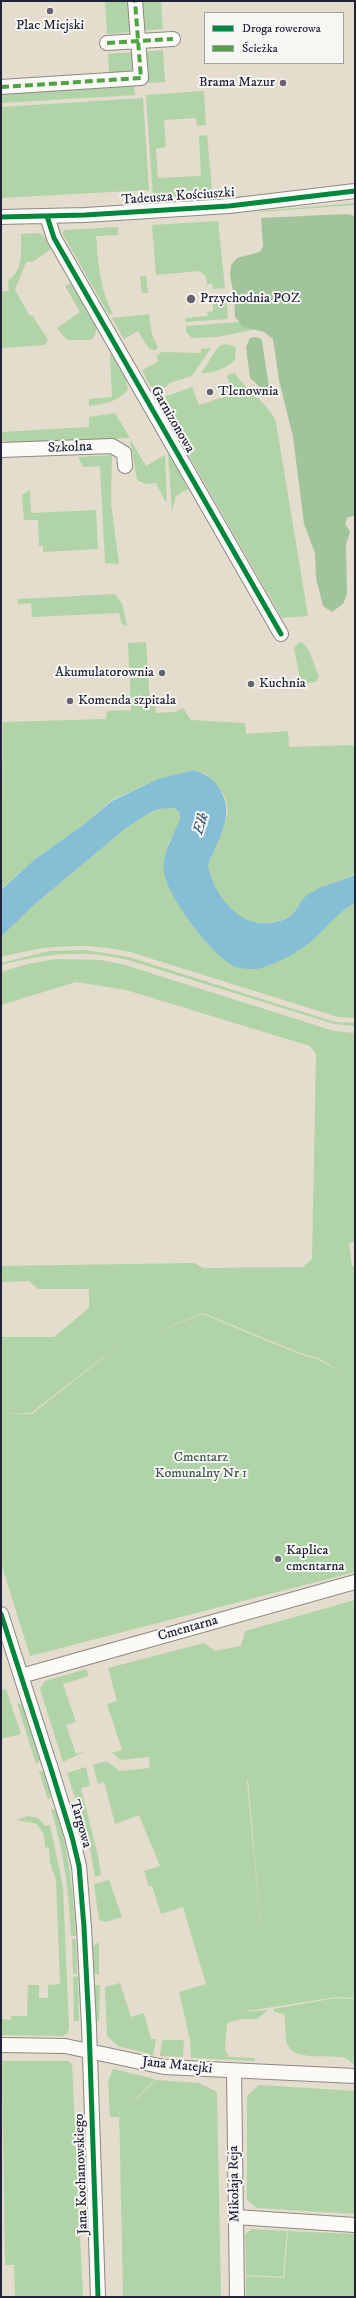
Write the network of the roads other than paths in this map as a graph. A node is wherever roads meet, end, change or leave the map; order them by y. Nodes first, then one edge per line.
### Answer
1 (135, 1) edge
2 (173, 39) dead end
3 (138, 41) junction
4 (107, 43) dead end
5 (1, 87) edge
6 (355, 191) edge
7 (47, 216) junction
8 (1, 217) edge
9 (1, 450) edge
10 (125, 466) dead end
11 (281, 634) dead end
12 (355, 1582) edge
13 (1, 1614) edge
14 (21, 1676) junction
15 (1, 2045) edge
16 (89, 2050) junction
17 (234, 2071) junction
18 (355, 2076) edge
19 (236, 2218) junction
20 (355, 2225) edge
21 (98, 2297) edge
22 (237, 2297) edge

1 - 3 street
2 - 3 street
3 - 4 street
3 - 5 street
6 - 7 street, Tadeusza Kościuszki
7 - 8 street, Tadeusza Kościuszki
7 - 11 street, Garnizonowa
9 - 10 street, Szkolna
12 - 14 street, Cmentarna
13 - 14 street, Targowa
14 - 16 street, Targowa
15 - 16 street, Jana Matejki
16 - 17 street, Jana Matejki
16 - 21 street, Jana Kochanowskiego
17 - 18 street, Jana Matejki
17 - 19 street, Mikołaja Reja
19 - 20 street
19 - 22 street, Mikołaja Reja

